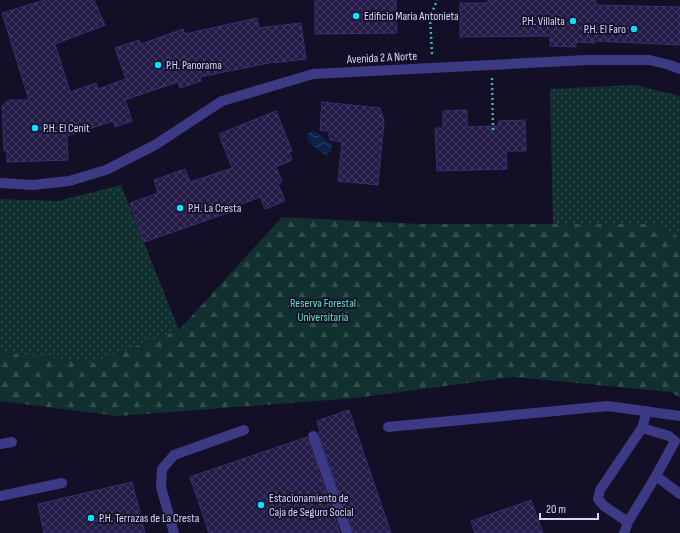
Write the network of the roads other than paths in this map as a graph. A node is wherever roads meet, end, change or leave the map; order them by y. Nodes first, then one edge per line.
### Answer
1 (680, 69) edge
2 (0, 183) edge
3 (647, 411) junction
4 (680, 416) edge
5 (388, 427) dead end
6 (642, 428) junction
7 (244, 430) dead end
8 (313, 436) dead end
9 (12, 442) dead end
10 (0, 444) edge
11 (656, 476) junction
12 (62, 482) dead end
13 (680, 494) edge
14 (0, 496) edge
15 (628, 522) junction
16 (174, 533) edge
17 (347, 533) edge
18 (624, 533) edge

1 - 2 street, Avenida 2 A Norte
3 - 4 street
3 - 5 street
3 - 6 street
6 - 11 street
6 - 15 street
7 - 16 street
8 - 17 street
9 - 10 street
11 - 13 street
11 - 15 street
12 - 14 street
15 - 18 street

